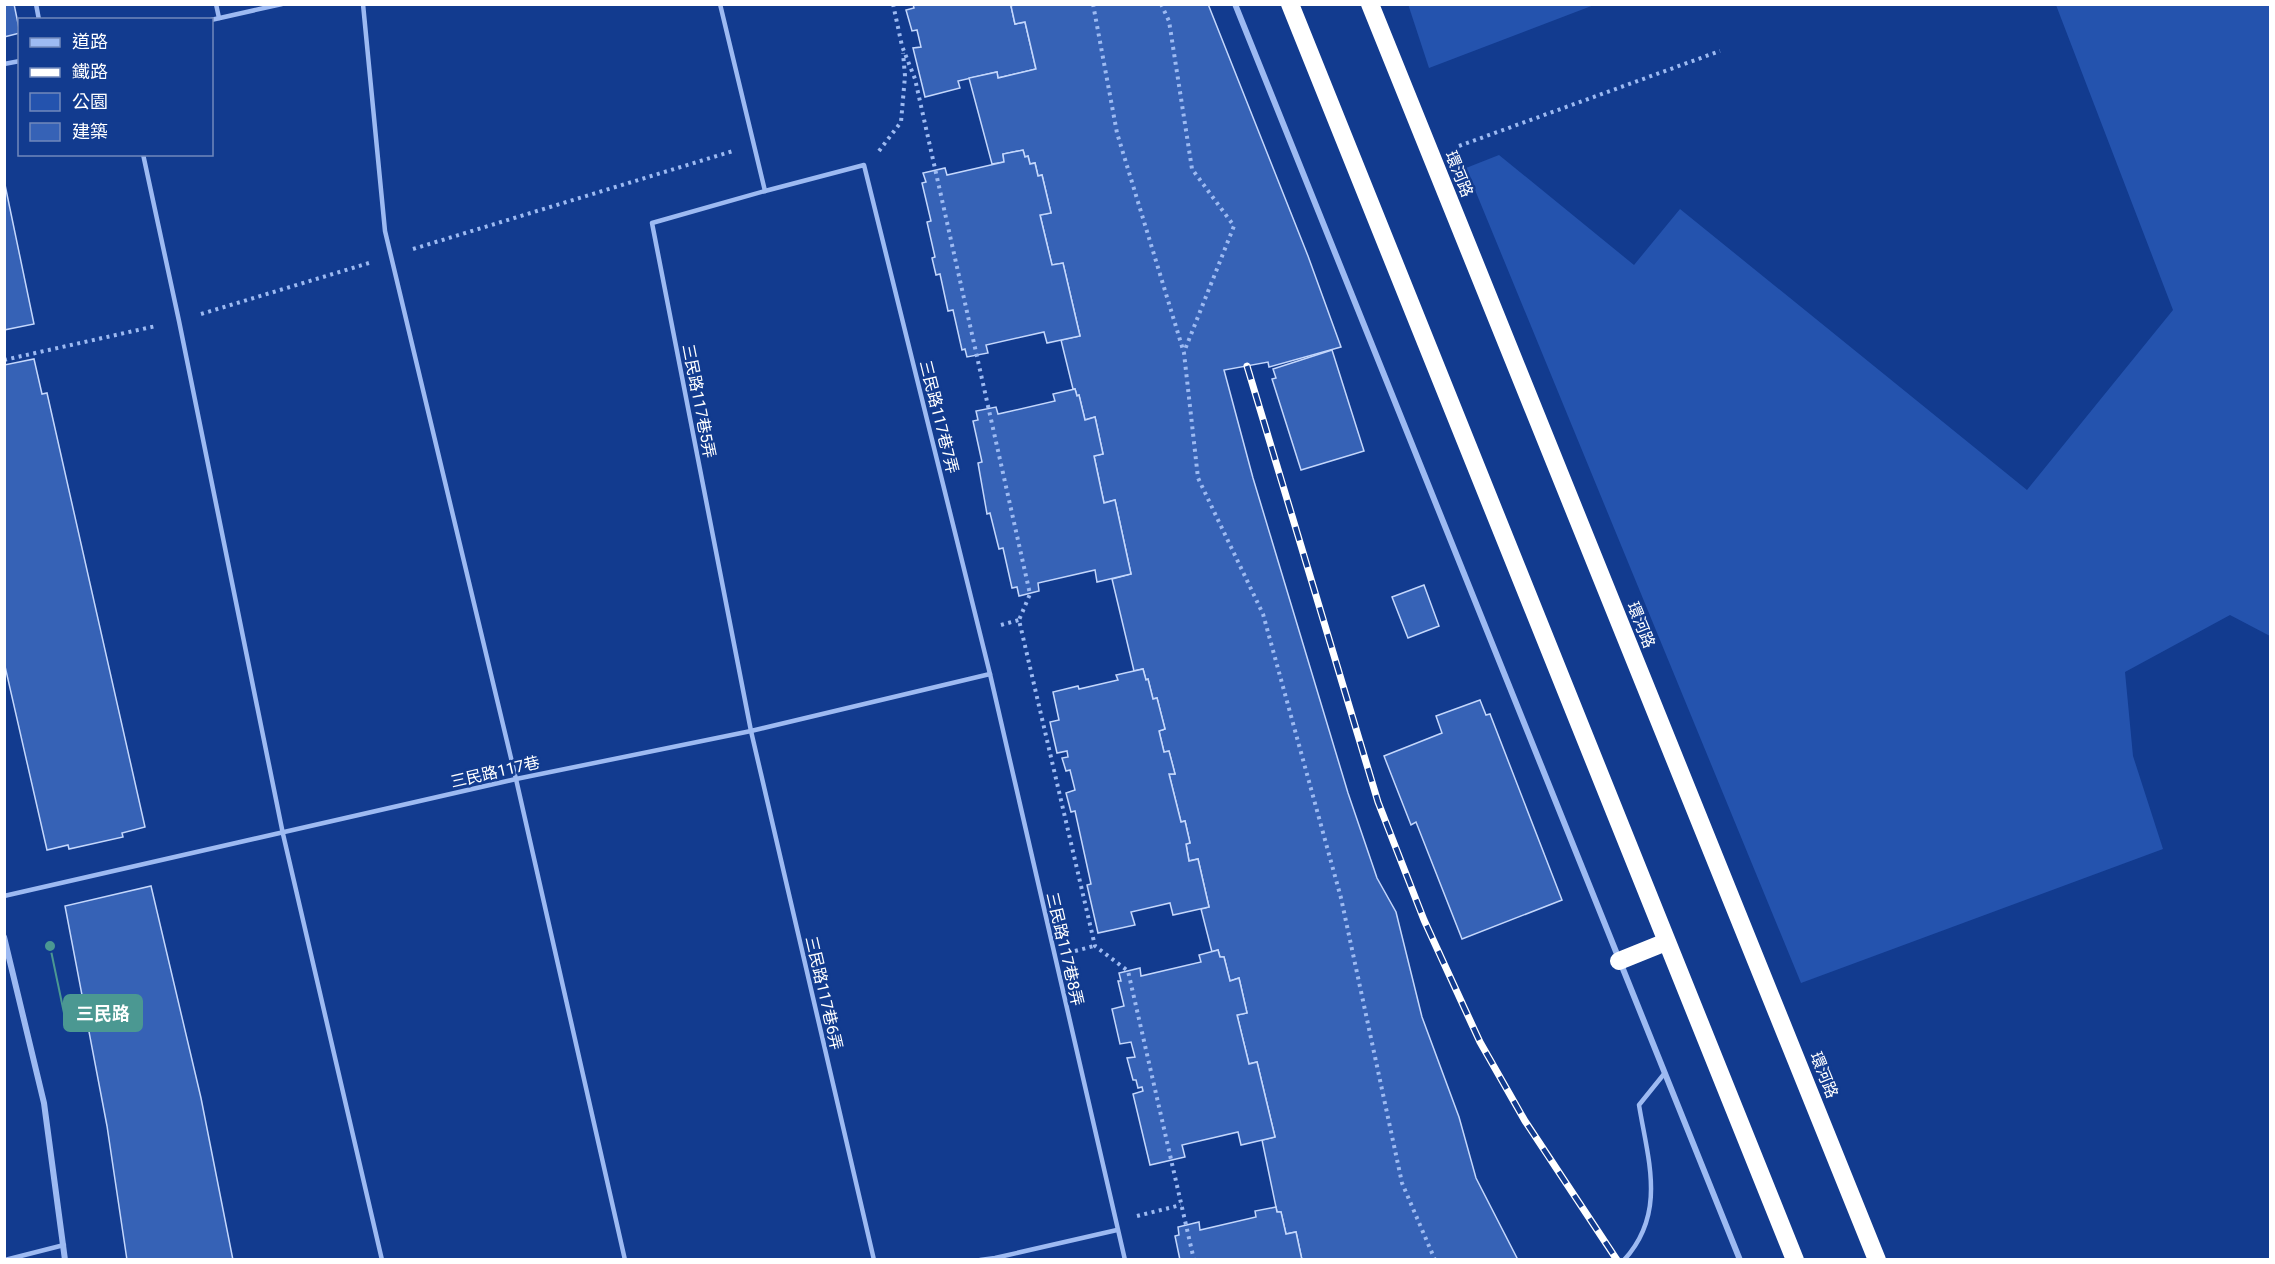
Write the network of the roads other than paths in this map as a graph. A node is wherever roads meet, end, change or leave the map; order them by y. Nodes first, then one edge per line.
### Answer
1 (216, 4) edge
2 (282, 4) edge
3 (363, 4) edge
4 (720, 4) edge
5 (1235, 4) edge
6 (1290, 4) edge
7 (1370, 4) edge
8 (219, 18) junction
9 (213, 20) edge
10 (143, 156) edge
11 (765, 191) junction
12 (990, 674) junction
13 (750, 731) junction
14 (516, 779) junction
15 (282, 834) junction
16 (4, 896) edge
17 (4, 938) edge
18 (1666, 942) junction
19 (1619, 960) junction
20 (1664, 1074) junction
21 (1118, 1230) junction
22 (64, 1245) junction
23 (5, 1260) edge
24 (65, 1260) edge
25 (382, 1260) edge
26 (625, 1260) edge
27 (874, 1260) edge
28 (980, 1260) edge
29 (1125, 1260) edge
30 (1624, 1260) edge
31 (1740, 1260) edge
32 (1795, 1260) edge
33 (1877, 1260) edge

1 - 8 lane
2 - 8 lane
3 - 14 lane
4 - 11 lane
5 - 19 street
6 - 18 highway
7 - 33 highway, 環河路
8 - 9 lane
10 - 15 lane
11 - 12 lane, 三民路117巷7弄
11 - 13 lane, 三民路117巷5弄
12 - 13 lane, 三民路117巷
12 - 21 lane, 三民路117巷8弄
13 - 14 lane, 三民路117巷
13 - 27 lane, 三民路117巷6弄
14 - 15 lane, 三民路117巷
14 - 26 lane
15 - 16 lane, 三民路117巷
15 - 25 lane
17 - 22 street
18 - 19 highway
18 - 32 highway
19 - 20 street
20 - 30 lane
20 - 31 street
21 - 28 lane
21 - 29 lane, 三民路117巷8弄
22 - 23 lane
22 - 24 street

